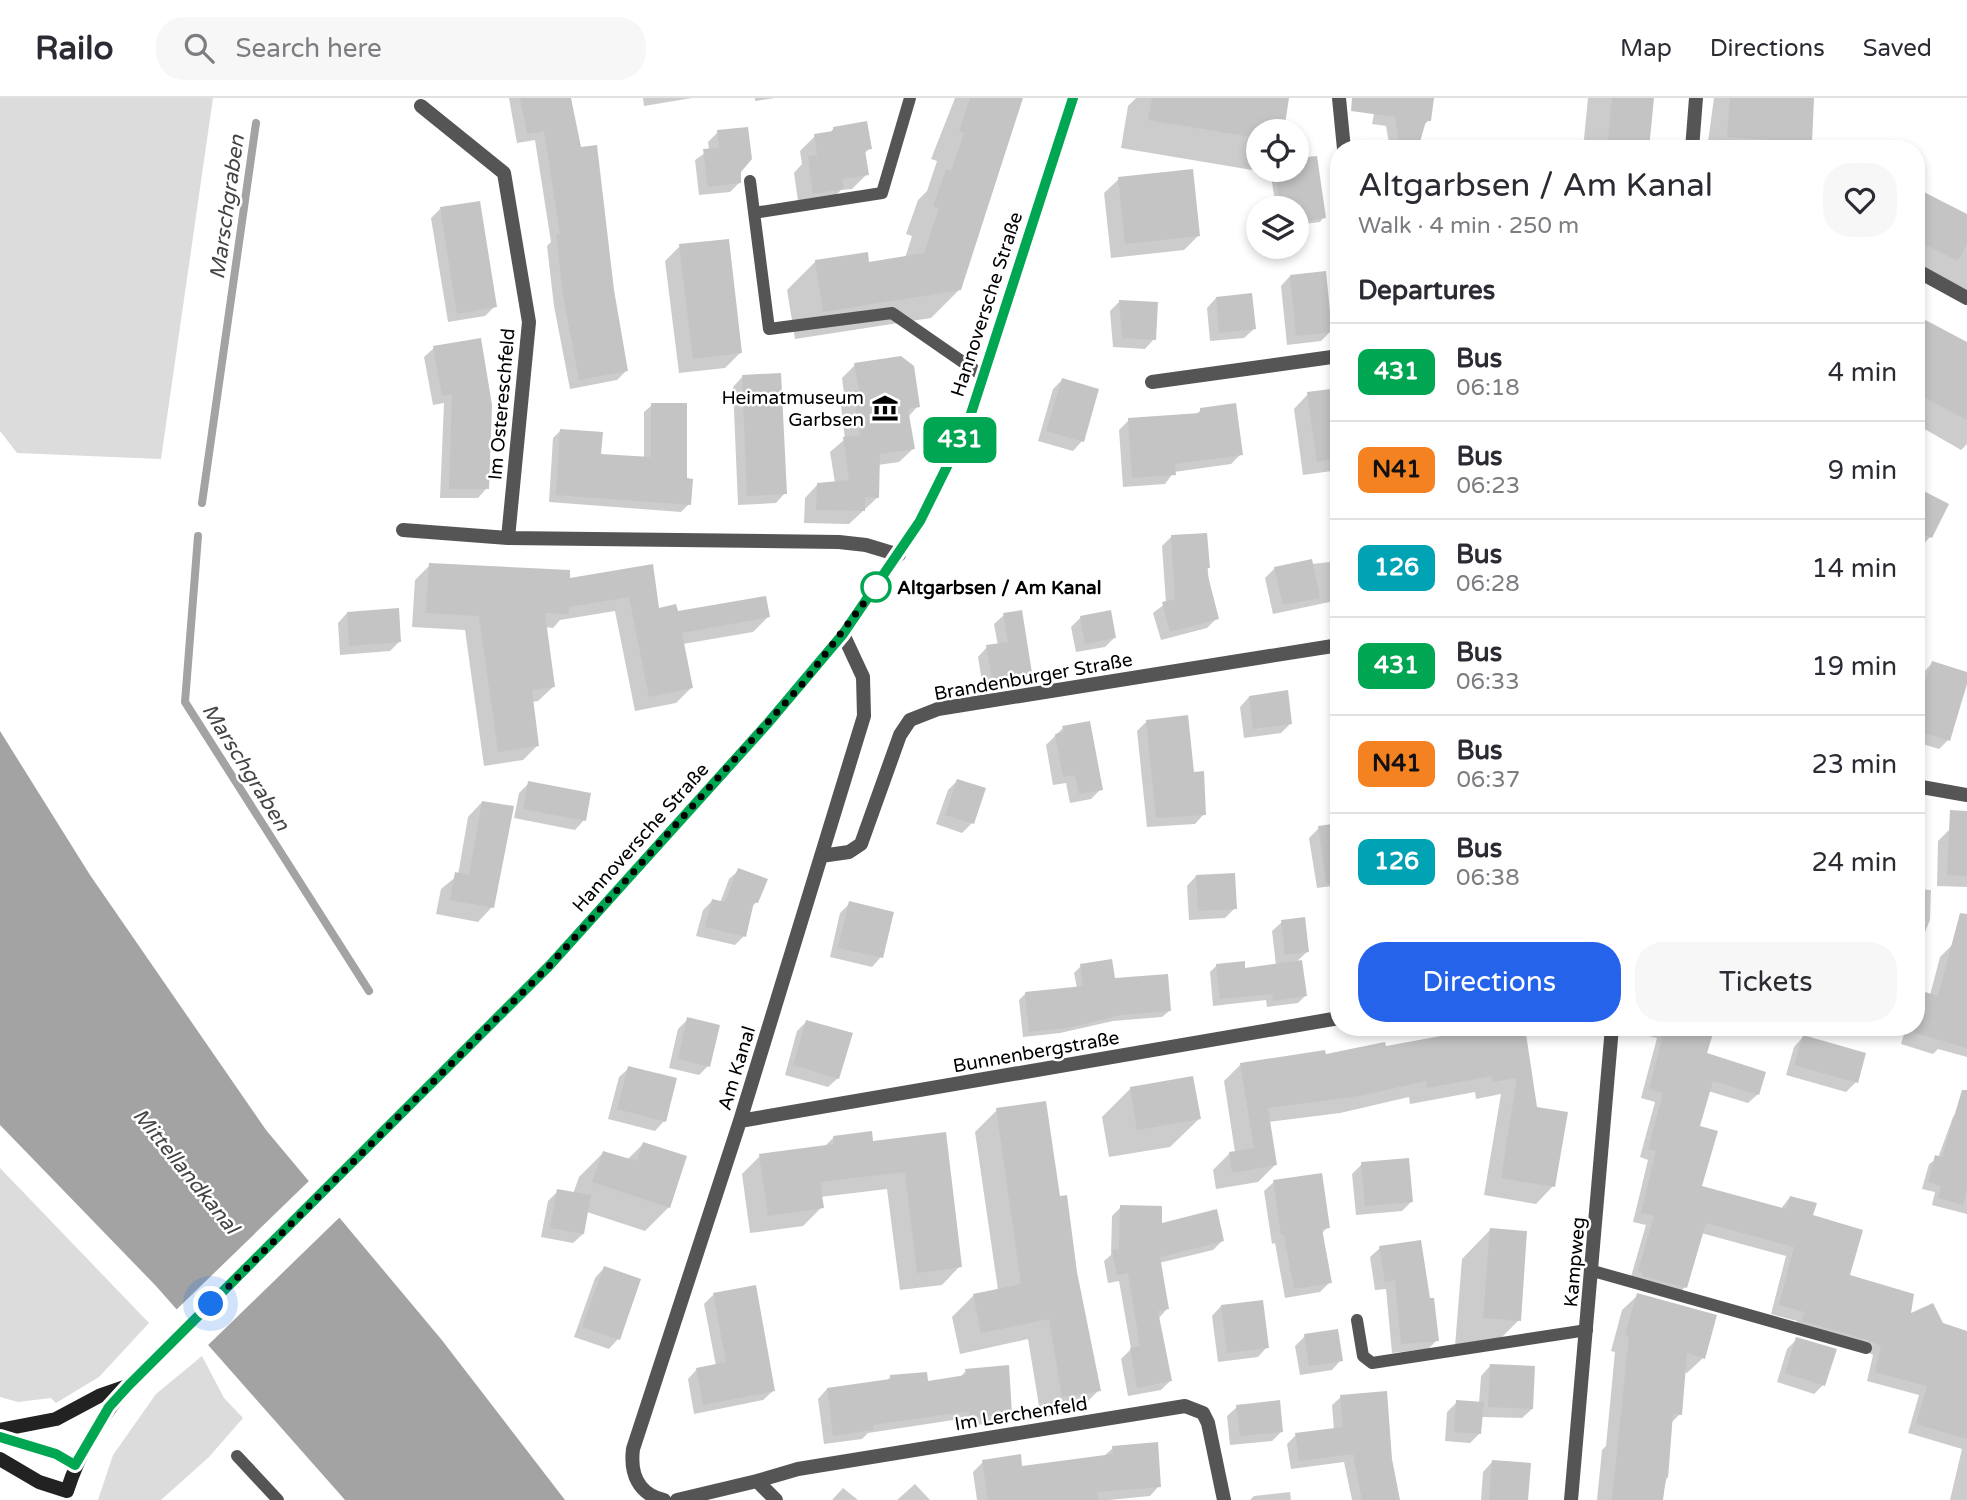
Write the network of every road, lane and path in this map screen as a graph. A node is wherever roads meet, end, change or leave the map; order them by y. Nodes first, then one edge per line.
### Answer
1 (910, 98) edge
2 (1073, 98) edge
3 (1339, 98) edge
4 (1696, 98) edge
5 (421, 106) dead end
6 (1342, 140) edge
7 (1695, 140) edge
8 (750, 181) dead end
9 (754, 213) junction
10 (1925, 275) edge
11 (1967, 298) edge
12 (1330, 357) edge
13 (983, 376) junction
14 (1152, 382) dead end
15 (403, 530) dead end
16 (508, 538) junction
17 (899, 555) junction
18 (843, 634) junction
19 (1330, 646) edge
20 (1925, 787) edge
21 (1967, 794) edge
22 (821, 856) junction
23 (1330, 1020) edge
24 (1611, 1036) edge
25 (740, 1121) junction
26 (1593, 1271) junction
27 (1357, 1320) dead end
28 (1587, 1330) junction
29 (1867, 1348) dead end
30 (129, 1385) junction
31 (0, 1430) edge
32 (0, 1437) edge
33 (237, 1456) dead end
34 (0, 1459) edge
35 (75, 1465) junction
36 (757, 1481) junction
37 (278, 1500) edge
38 (664, 1500) edge
39 (677, 1500) edge
40 (776, 1500) edge
41 (1224, 1500) edge
42 (1571, 1500) edge

1 - 9 lane
2 - 13 main road, Hannoversche Straße
3 - 6 street
4 - 7 street
5 - 16 street, Im Ostereschfeld
8 - 9 lane
9 - 13 lane
10 - 11 street
12 - 14 street
13 - 17 main road, Hannoversche Straße
15 - 16 street
16 - 17 street
17 - 18 main road, Hannoversche Straße
18 - 22 street, Am Kanal
18 - 30 main road, Hannoversche Straße
19 - 22 street, Brandenburger Straße
20 - 21 street
22 - 25 street, Am Kanal
23 - 25 street, Bunnenbergstraße
24 - 26 street, Kampweg
25 - 38 street, Am Kanal
26 - 28 street, Kampweg
26 - 29 lane
27 - 28 lane
28 - 42 street, Kampweg
30 - 31 main road
30 - 35 main road, Hannoversche Straße
32 - 35 main road
33 - 37 lane
34 - 35 main road, Hannoversche Straße
36 - 39 street
36 - 40 street
36 - 41 street, Im Lerchenfeld

